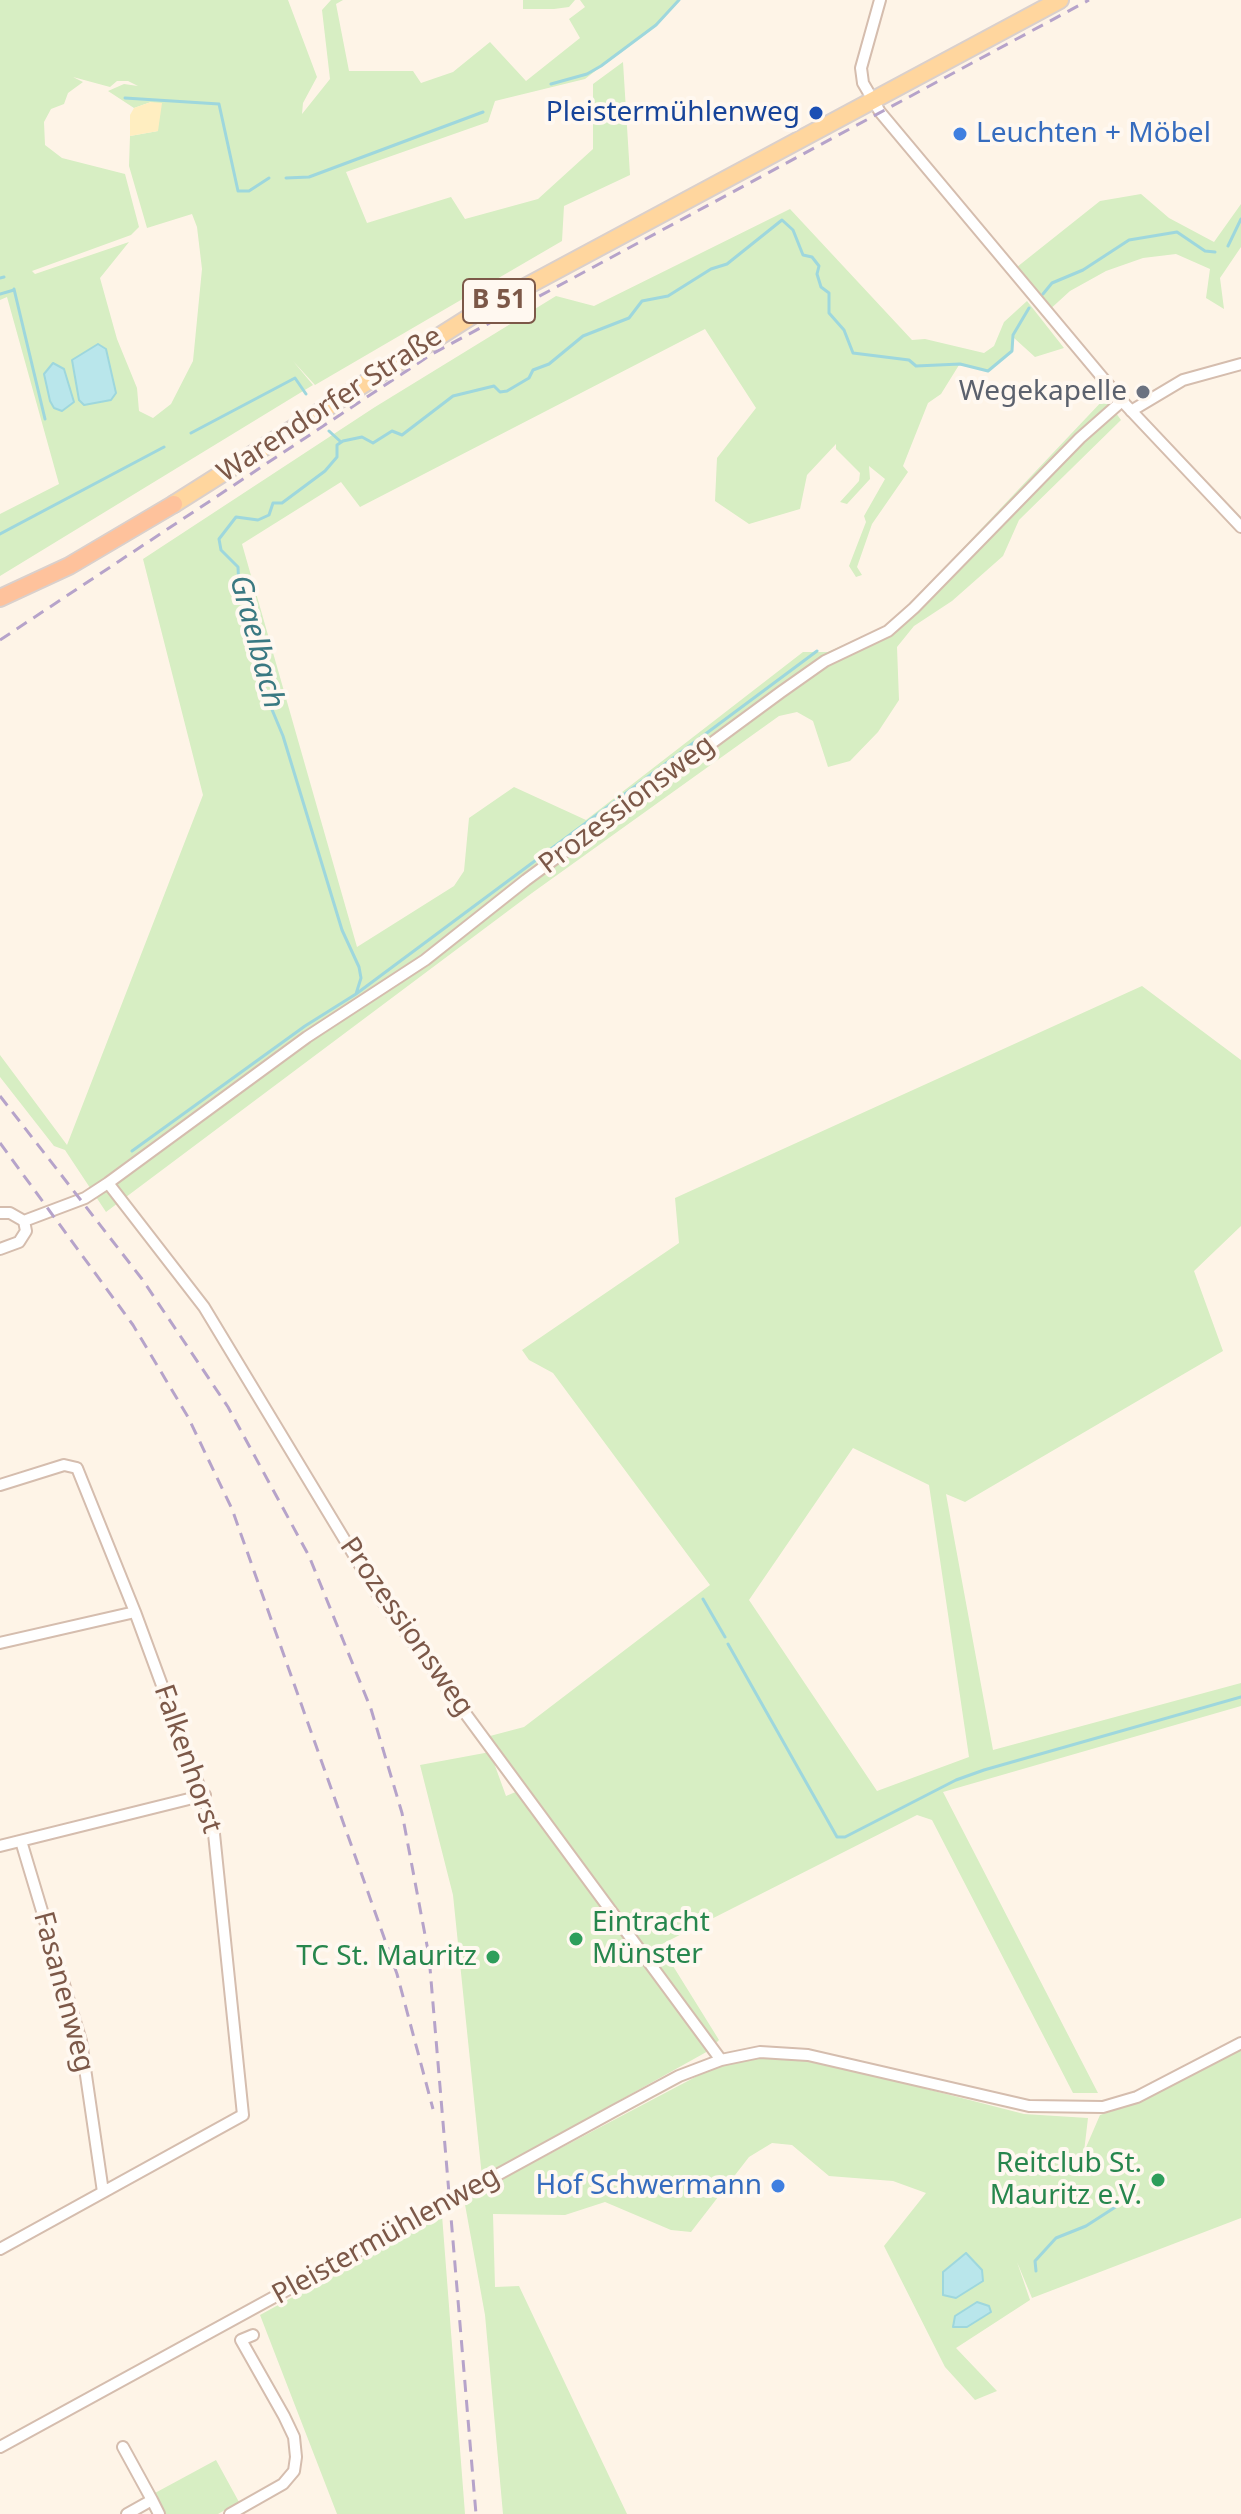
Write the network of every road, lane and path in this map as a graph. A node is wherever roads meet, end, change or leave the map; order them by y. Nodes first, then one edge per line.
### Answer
1 (880, 0) edge
2 (1060, 0) edge
3 (872, 100) junction
4 (1241, 364) edge
5 (1122, 401) junction
6 (1131, 411) junction
7 (174, 504) joint
8 (1241, 527) edge
9 (0, 598) edge
10 (108, 1183) junction
11 (0, 1213) edge
12 (24, 1221) junction
13 (0, 1249) edge
14 (0, 1485) edge
15 (135, 1612) junction
16 (0, 1643) edge
17 (205, 1795) junction
18 (21, 1841) junction
19 (0, 1846) edge
20 (1241, 2043) edge
21 (721, 2060) junction
22 (103, 2192) junction
23 (0, 2249) edge
24 (253, 2335) dead end
25 (0, 2447) edge
26 (123, 2447) dead end
27 (152, 2500) junction
28 (127, 2514) edge
29 (159, 2514) edge
30 (230, 2514) edge

1 - 3 street
2 - 3 main road, Warendorfer Straße / B 51
3 - 5 street
3 - 7 main road, Warendorfer Straße / B 51
4 - 6 street
5 - 6 street
5 - 10 street, Prozessionsweg
6 - 8 street
7 - 9 highway, Warendorfer Straße / B 51
10 - 12 street, Prozessionsweg
10 - 21 street, Prozessionsweg
11 - 12 street
12 - 13 street
14 - 15 street, Falkenhorst
15 - 16 street
15 - 17 street, Falkenhorst
17 - 18 street
17 - 22 street, Falkenhorst
18 - 19 street
18 - 22 street, Fasanenweg
20 - 21 street, Pleistermühlenweg
21 - 25 street, Pleistermühlenweg
22 - 23 street
24 - 30 street
26 - 27 street
27 - 28 street
27 - 29 street

